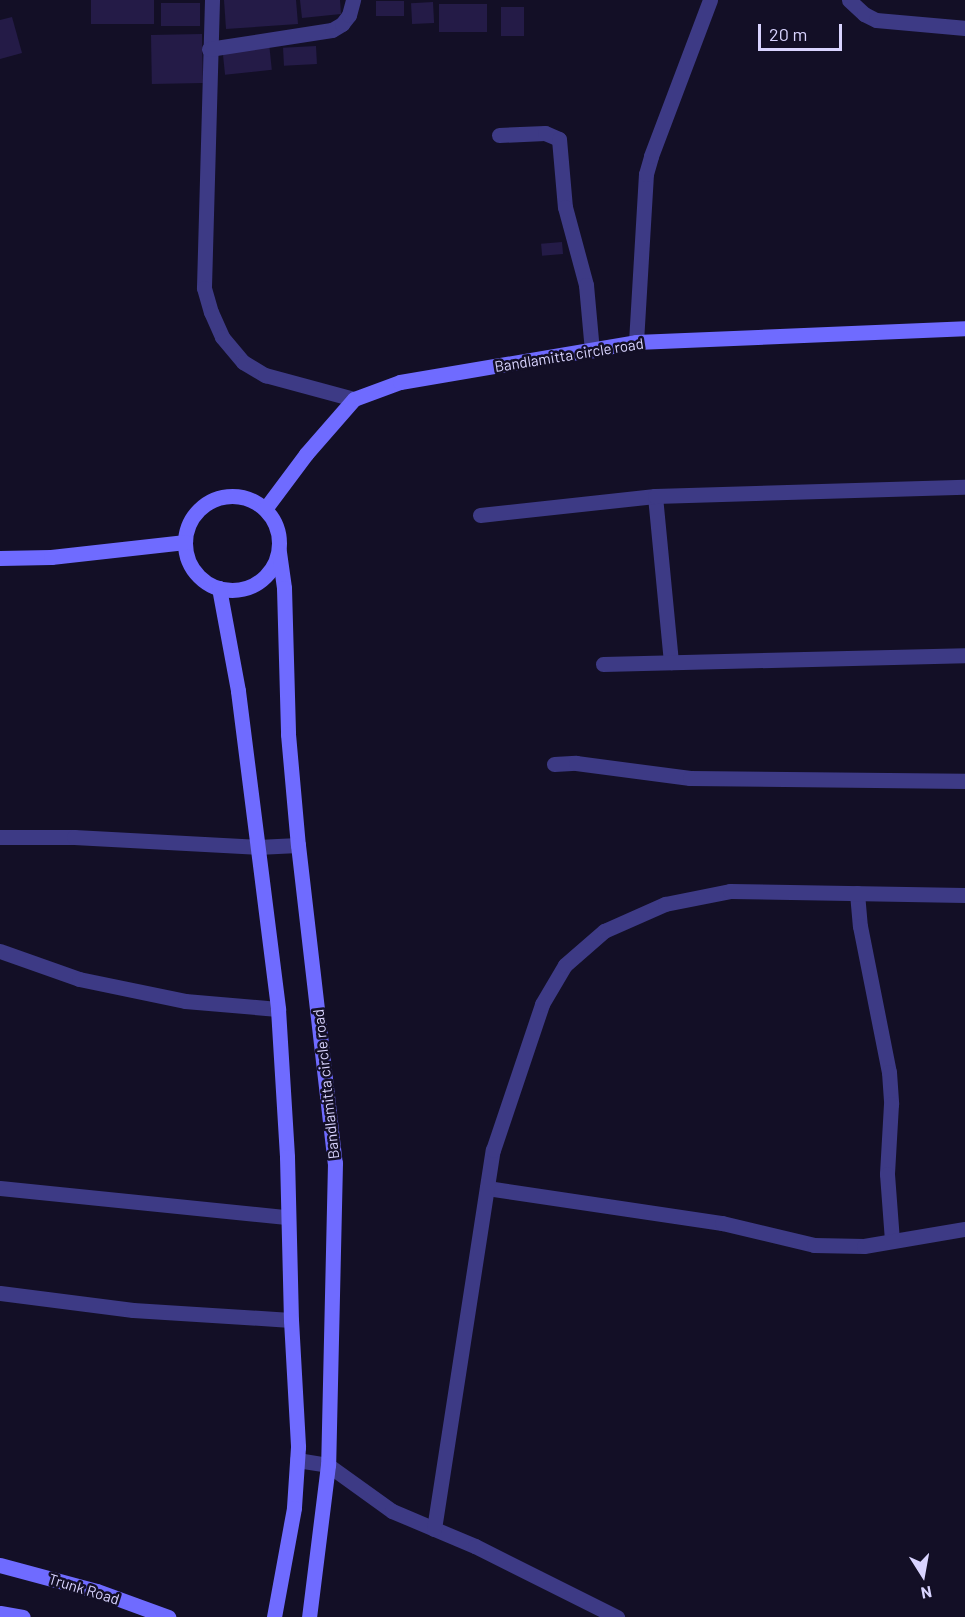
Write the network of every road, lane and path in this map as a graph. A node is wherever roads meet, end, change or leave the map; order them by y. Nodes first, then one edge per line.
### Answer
1 (212, 0) edge
2 (353, 0) edge
3 (710, 0) edge
4 (849, 0) edge
5 (965, 28) edge
6 (209, 49) junction
7 (499, 135) dead end
8 (965, 328) edge
9 (636, 342) junction
10 (592, 351) junction
11 (354, 399) junction
12 (965, 487) edge
13 (655, 496) junction
14 (265, 509) junction
15 (480, 515) dead end
16 (185, 542) junction
17 (279, 552) junction
18 (0, 558) edge
19 (219, 588) junction
20 (965, 655) edge
21 (670, 662) junction
22 (603, 664) dead end
23 (555, 764) dead end
24 (965, 781) edge
25 (0, 837) edge
26 (298, 845) junction
27 (256, 847) junction
28 (857, 893) junction
29 (965, 895) edge
30 (0, 951) edge
31 (278, 1009) junction
32 (0, 1188) edge
33 (487, 1188) junction
34 (287, 1217) junction
35 (965, 1229) edge
36 (892, 1241) junction
37 (0, 1293) edge
38 (291, 1320) junction
39 (297, 1460) junction
40 (328, 1465) junction
41 (434, 1529) junction
42 (0, 1565) edge
43 (0, 1612) edge
44 (23, 1617) edge
45 (168, 1617) edge
46 (274, 1617) edge
47 (309, 1617) edge
48 (617, 1617) edge

1 - 6 street
2 - 6 street
3 - 9 street
4 - 5 street
6 - 11 street
7 - 10 street
8 - 9 street, Bandlamitta circle road
9 - 10 street, Bandlamitta circle road
10 - 11 street, Bandlamitta circle road
11 - 14 street, Bandlamitta circle road
12 - 13 street
13 - 15 street
13 - 21 street
14 - 16 street
14 - 17 street, Bandlamitta circle road
16 - 18 street
16 - 19 street
17 - 19 street
17 - 26 street, Bandlamitta circle road
19 - 27 street
20 - 21 street
21 - 22 street
23 - 24 street
25 - 27 street
26 - 27 street
26 - 40 street, Bandlamitta circle road
27 - 31 street
28 - 29 street
28 - 33 street
28 - 36 street
30 - 31 street
31 - 34 street
32 - 34 street
33 - 36 street
33 - 41 street
34 - 38 street
35 - 36 street
37 - 38 street
38 - 39 street
39 - 40 street
39 - 46 street
40 - 41 street
40 - 47 street, Bandlamitta circle road
41 - 48 street
42 - 45 street, Trunk Road
43 - 44 street

